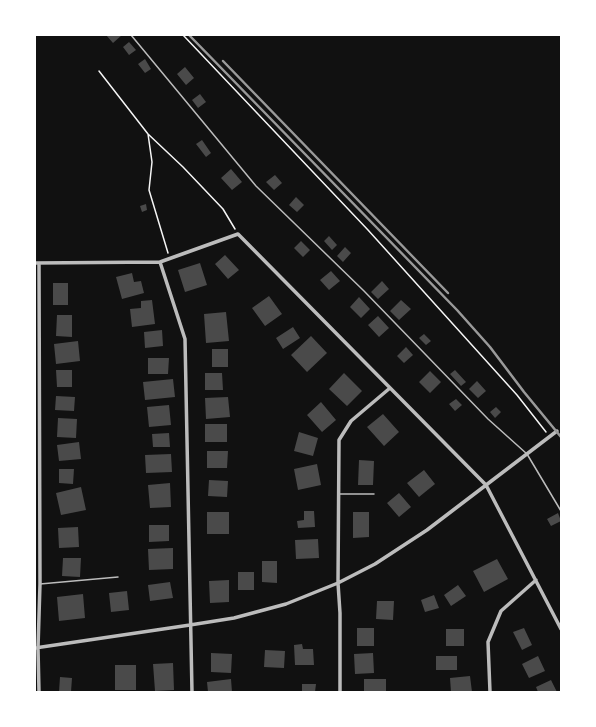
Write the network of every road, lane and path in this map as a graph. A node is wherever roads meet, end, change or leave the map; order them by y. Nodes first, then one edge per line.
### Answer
1 (131, 35) edge
2 (183, 35) edge
3 (99, 71) dead end
4 (148, 134) junction
5 (238, 234) junction
6 (170, 258) junction
7 (160, 262) junction
8 (37, 263) edge
9 (390, 388) junction
10 (557, 431) dead end
11 (550, 437) junction
12 (527, 454) junction
13 (486, 485) junction
14 (339, 494) junction
15 (374, 494) dead end
16 (561, 511) edge
17 (118, 577) dead end
18 (536, 580) junction
19 (338, 583) junction
20 (40, 584) junction
21 (190, 625) junction
22 (561, 629) edge
23 (36, 648) edge
24 (39, 692) edge
25 (192, 692) edge
26 (340, 692) edge
27 (490, 692) edge

1 - 12 lane
2 - 11 path
3 - 4 path
4 - 5 path
4 - 6 path
5 - 6 street
5 - 9 street
6 - 7 street
7 - 8 street
7 - 21 street
8 - 20 street
9 - 13 street
9 - 14 street
10 - 11 street
11 - 12 street
12 - 13 street
12 - 16 lane
13 - 18 street
13 - 19 street
14 - 15 lane
14 - 19 street
17 - 20 lane
18 - 22 street
18 - 27 street
19 - 21 street
19 - 26 street
20 - 23 street
21 - 23 street
21 - 25 street
23 - 24 street

